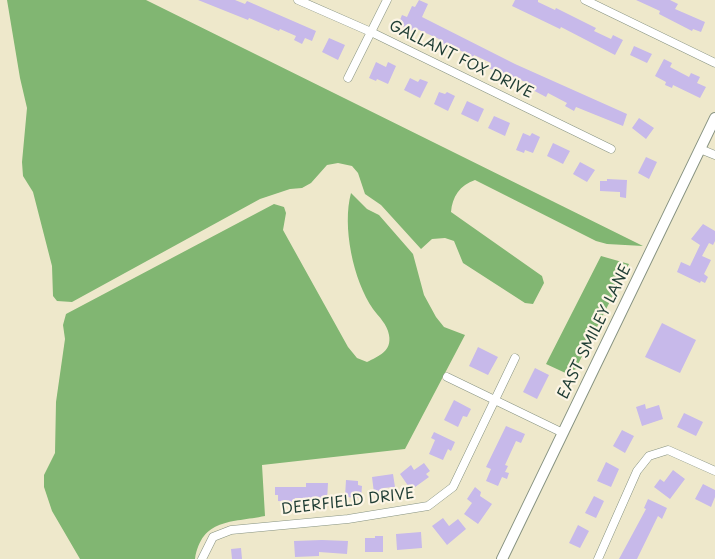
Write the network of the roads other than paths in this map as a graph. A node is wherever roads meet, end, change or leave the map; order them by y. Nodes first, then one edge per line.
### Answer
1 (298, 0) edge
2 (387, 0) edge
3 (586, 0) edge
4 (371, 32) junction
5 (715, 63) edge
6 (348, 78) dead end
7 (715, 118) edge
8 (611, 149) dead end
9 (700, 149) junction
10 (715, 155) edge
11 (515, 358) dead end
12 (447, 377) dead end
13 (495, 401) junction
14 (563, 432) junction
15 (715, 472) edge
16 (202, 559) edge
17 (502, 559) edge
18 (598, 559) edge

1 - 4 street, GALLANT FOX DRIVE
2 - 4 street
3 - 5 street
4 - 6 street
4 - 8 street, GALLANT FOX DRIVE
7 - 9 street, EAST SMILEY LANE
9 - 10 street
9 - 14 street, EAST SMILEY LANE
11 - 13 street, DEERFIELD DRIVE
12 - 13 street
13 - 14 street
13 - 16 street, DEERFIELD DRIVE
14 - 17 street, EAST SMILEY LANE
15 - 18 street

